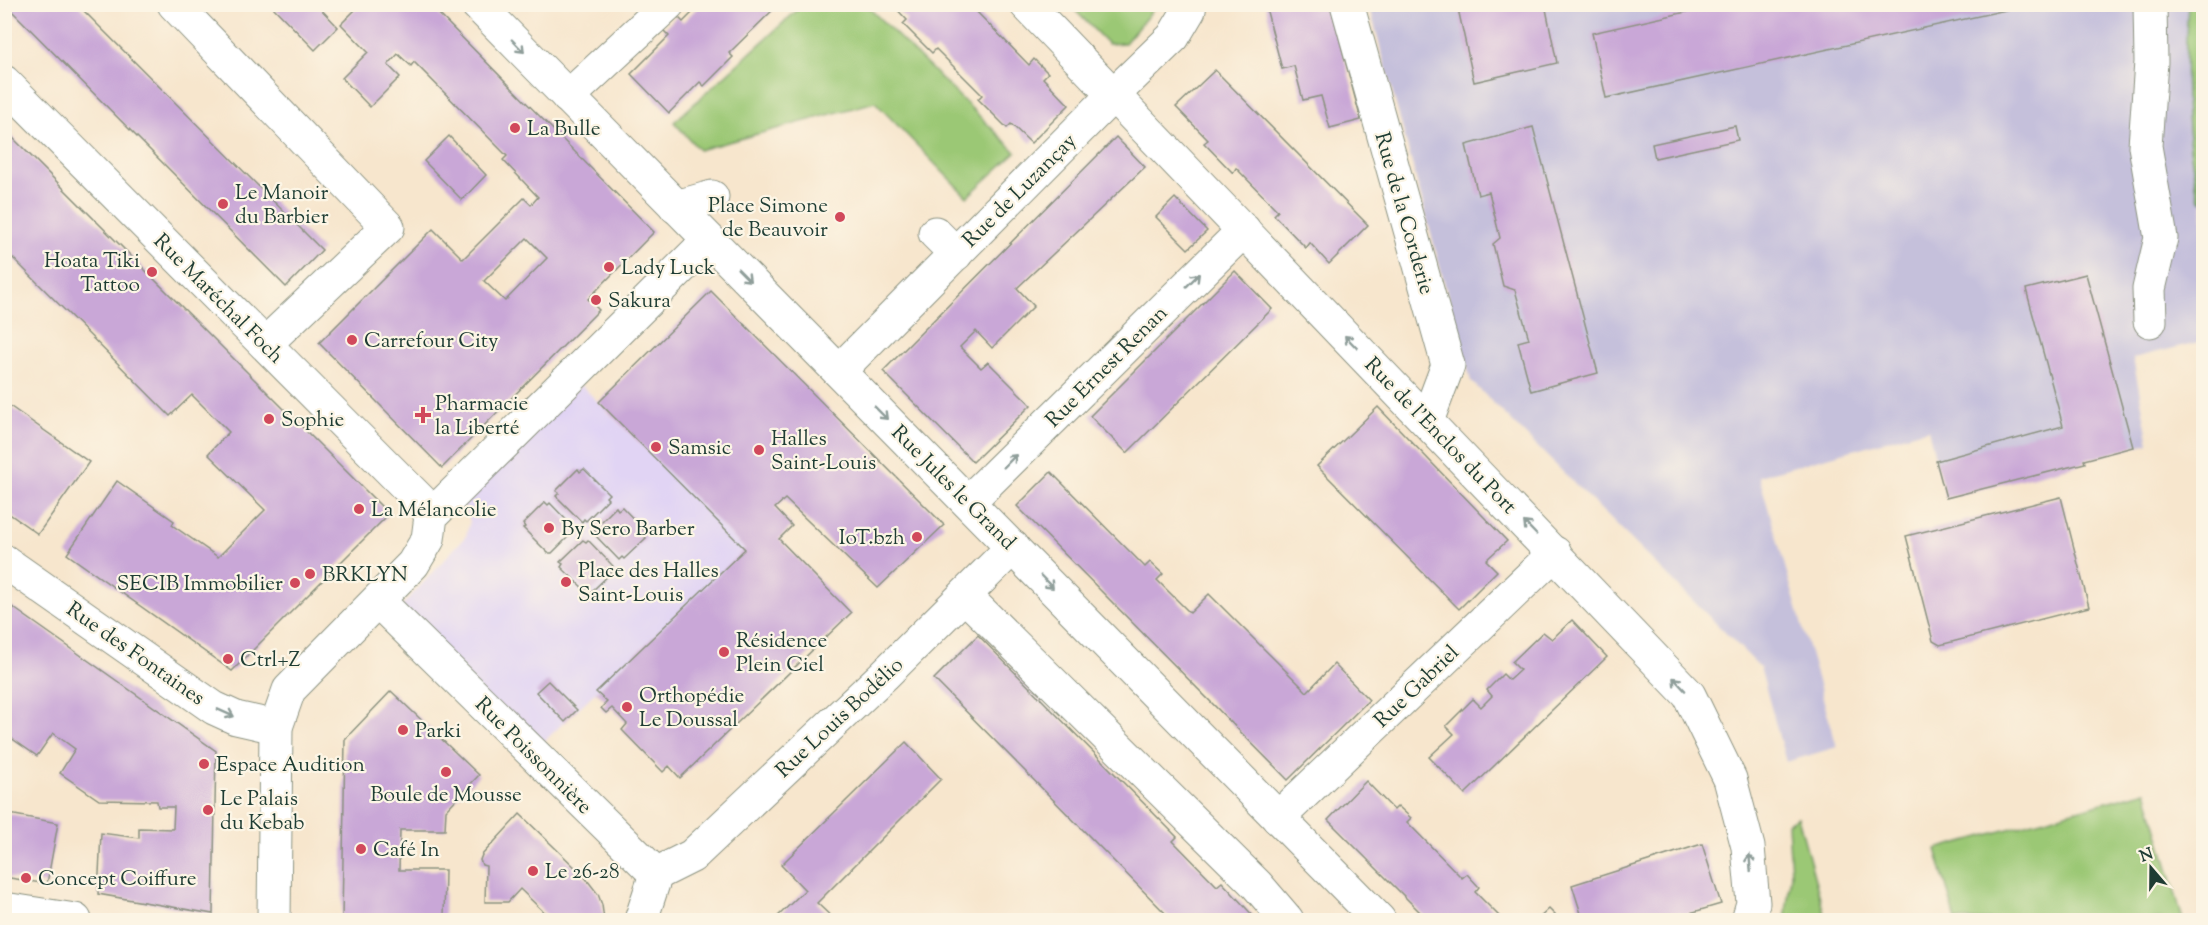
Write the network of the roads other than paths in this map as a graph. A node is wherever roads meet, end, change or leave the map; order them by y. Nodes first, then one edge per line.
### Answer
1 (174, 4) edge
2 (477, 4) edge
3 (668, 4) edge
4 (1026, 4) edge
5 (1190, 4) edge
6 (1347, 4) edge
7 (2150, 4) edge
8 (4, 82) edge
9 (1113, 94) junction
10 (568, 98) junction
11 (712, 196) dead end
12 (676, 207) junction
13 (1244, 230) junction
14 (709, 240) junction
15 (2150, 321) dead end
16 (265, 344) junction
17 (839, 371) junction
18 (1427, 421) junction
19 (968, 502) junction
20 (431, 516) junction
21 (1013, 547) junction
22 (1555, 553) junction
23 (4, 561) edge
24 (965, 597) junction
25 (378, 601) junction
26 (276, 727) junction
27 (1278, 818) junction
28 (656, 874) junction
29 (4, 909) edge
30 (75, 921) edge
31 (274, 921) edge
32 (641, 921) edge
33 (1287, 921) edge
34 (1379, 921) edge
35 (1748, 921) edge

1 - 16 street
2 -> 10 street, Rue Jules le Grand
3 - 10 street
4 - 9 street, Rue de l'Enclos du Port
5 - 9 street, Rue de Luzançay
6 - 18 street, Rue de la Corderie
7 - 15 street
8 - 16 street, Rue Maréchal Foch
9 - 13 street, Rue de l'Enclos du Port
9 - 17 street, Rue de Luzançay
10 - 12 street, Rue Jules le Grand
11 - 12 street
12 - 14 street, Rue Jules le Grand
18 -> 13 street, Rue de l'Enclos du Port
19 -> 13 street, Rue Ernest Renan
14 -> 17 street, Rue Jules le Grand
14 - 20 street
16 - 20 street, Rue Maréchal Foch
17 -> 19 street, Rue Jules le Grand
22 -> 18 street, Rue de l'Enclos du Port
19 - 21 street, Rue Jules le Grand
20 - 25 street
21 - 24 street, Rue Louis Bodélio
21 -> 27 street, Rue Jules le Grand
22 - 27 street, Rue Gabriel
35 -> 22 street, Rue de l'Enclos du Port
23 -> 26 street, Rue des Fontaines
24 - 28 street, Rue Louis Bodélio
24 - 33 street
25 - 26 street
25 - 28 street, Rue Poissonnière
26 - 31 street
27 - 34 street, Rue Jules le Grand
28 - 32 street
29 - 30 street

